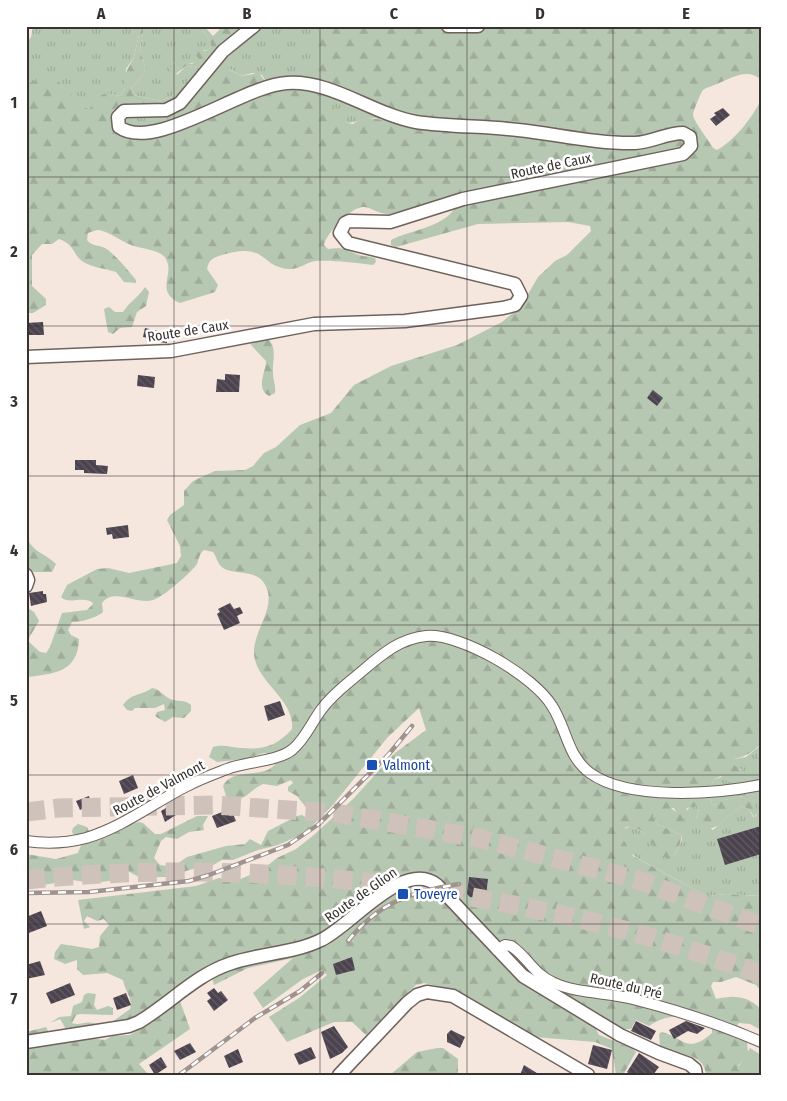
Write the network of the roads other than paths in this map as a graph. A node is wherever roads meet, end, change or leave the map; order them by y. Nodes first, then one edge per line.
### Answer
1 (254, 26) edge
2 (448, 26) edge
3 (478, 26) edge
4 (26, 357) edge
5 (26, 575) edge
6 (26, 586) edge
7 (761, 786) edge
8 (26, 841) edge
9 (497, 950) junction
10 (26, 1042) edge
11 (761, 1042) edge
12 (585, 1073) edge
13 (339, 1075) edge
14 (696, 1075) edge

1 - 4 street, Route de Caux
2 - 3 street
5 - 6 street
7 - 8 street, Route de Valmont
9 - 10 street, Route de Glion
9 - 11 street, Route du Pré
9 - 14 street, Route de Glion
12 - 13 street

